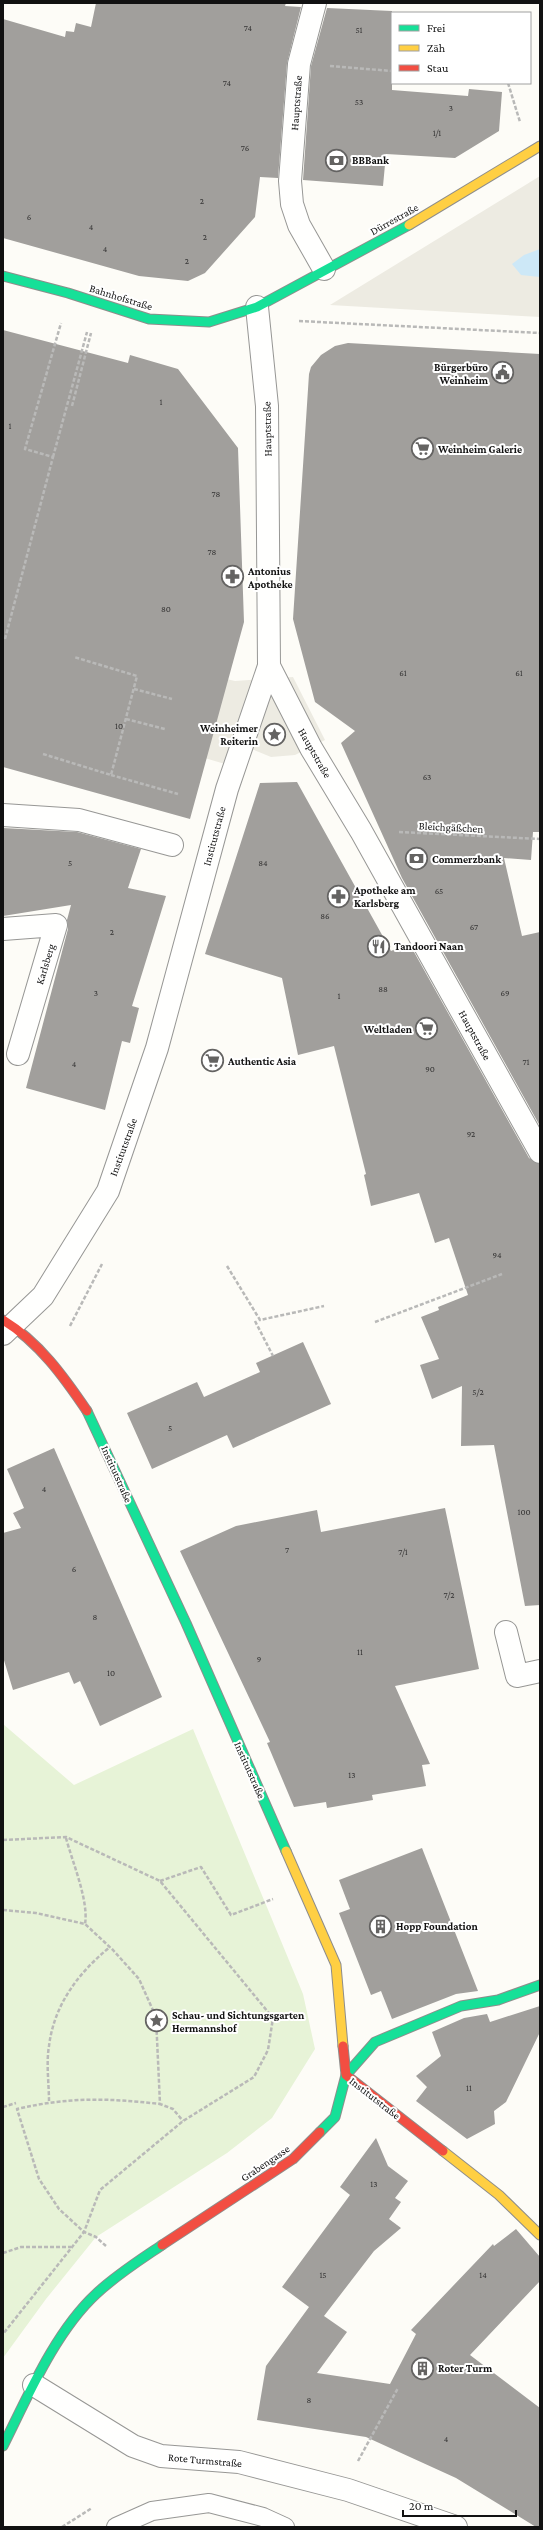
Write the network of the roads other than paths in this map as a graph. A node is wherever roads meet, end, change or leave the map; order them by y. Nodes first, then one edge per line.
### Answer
1 (316, 3) edge
2 (540, 146) edge
3 (324, 269) junction
4 (3, 276) edge
5 (256, 307) junction
6 (269, 666) junction
7 (3, 815) edge
8 (172, 845) dead end
9 (3, 929) edge
10 (18, 1054) dead end
11 (540, 1152) edge
12 (6, 1327) edge
13 (506, 1632) dead end
14 (540, 1671) edge
15 (540, 1985) edge
16 (346, 2075) junction
17 (540, 2235) edge
18 (34, 2385) junction
19 (3, 2446) edge
20 (116, 2527) edge
21 (285, 2527) edge
22 (456, 2527) edge

1 - 3 street, Hauptstraße
2 - 3 street, Dürrestraße
3 - 5 street, Dürrestraße
4 - 5 street, Bahnhofstraße
5 - 6 street, Hauptstraße
6 - 11 street, Hauptstraße
6 - 12 street, Institutstraße
7 - 8 street
9 - 10 street, Karlsberg
12 - 16 street, Institutstraße
13 - 14 street
15 - 16 street, Grabengasse
16 - 17 street, Institutstraße
16 - 18 street, Grabengasse
18 - 19 street
18 - 22 street, Rote Turmstraße
20 - 21 lane

